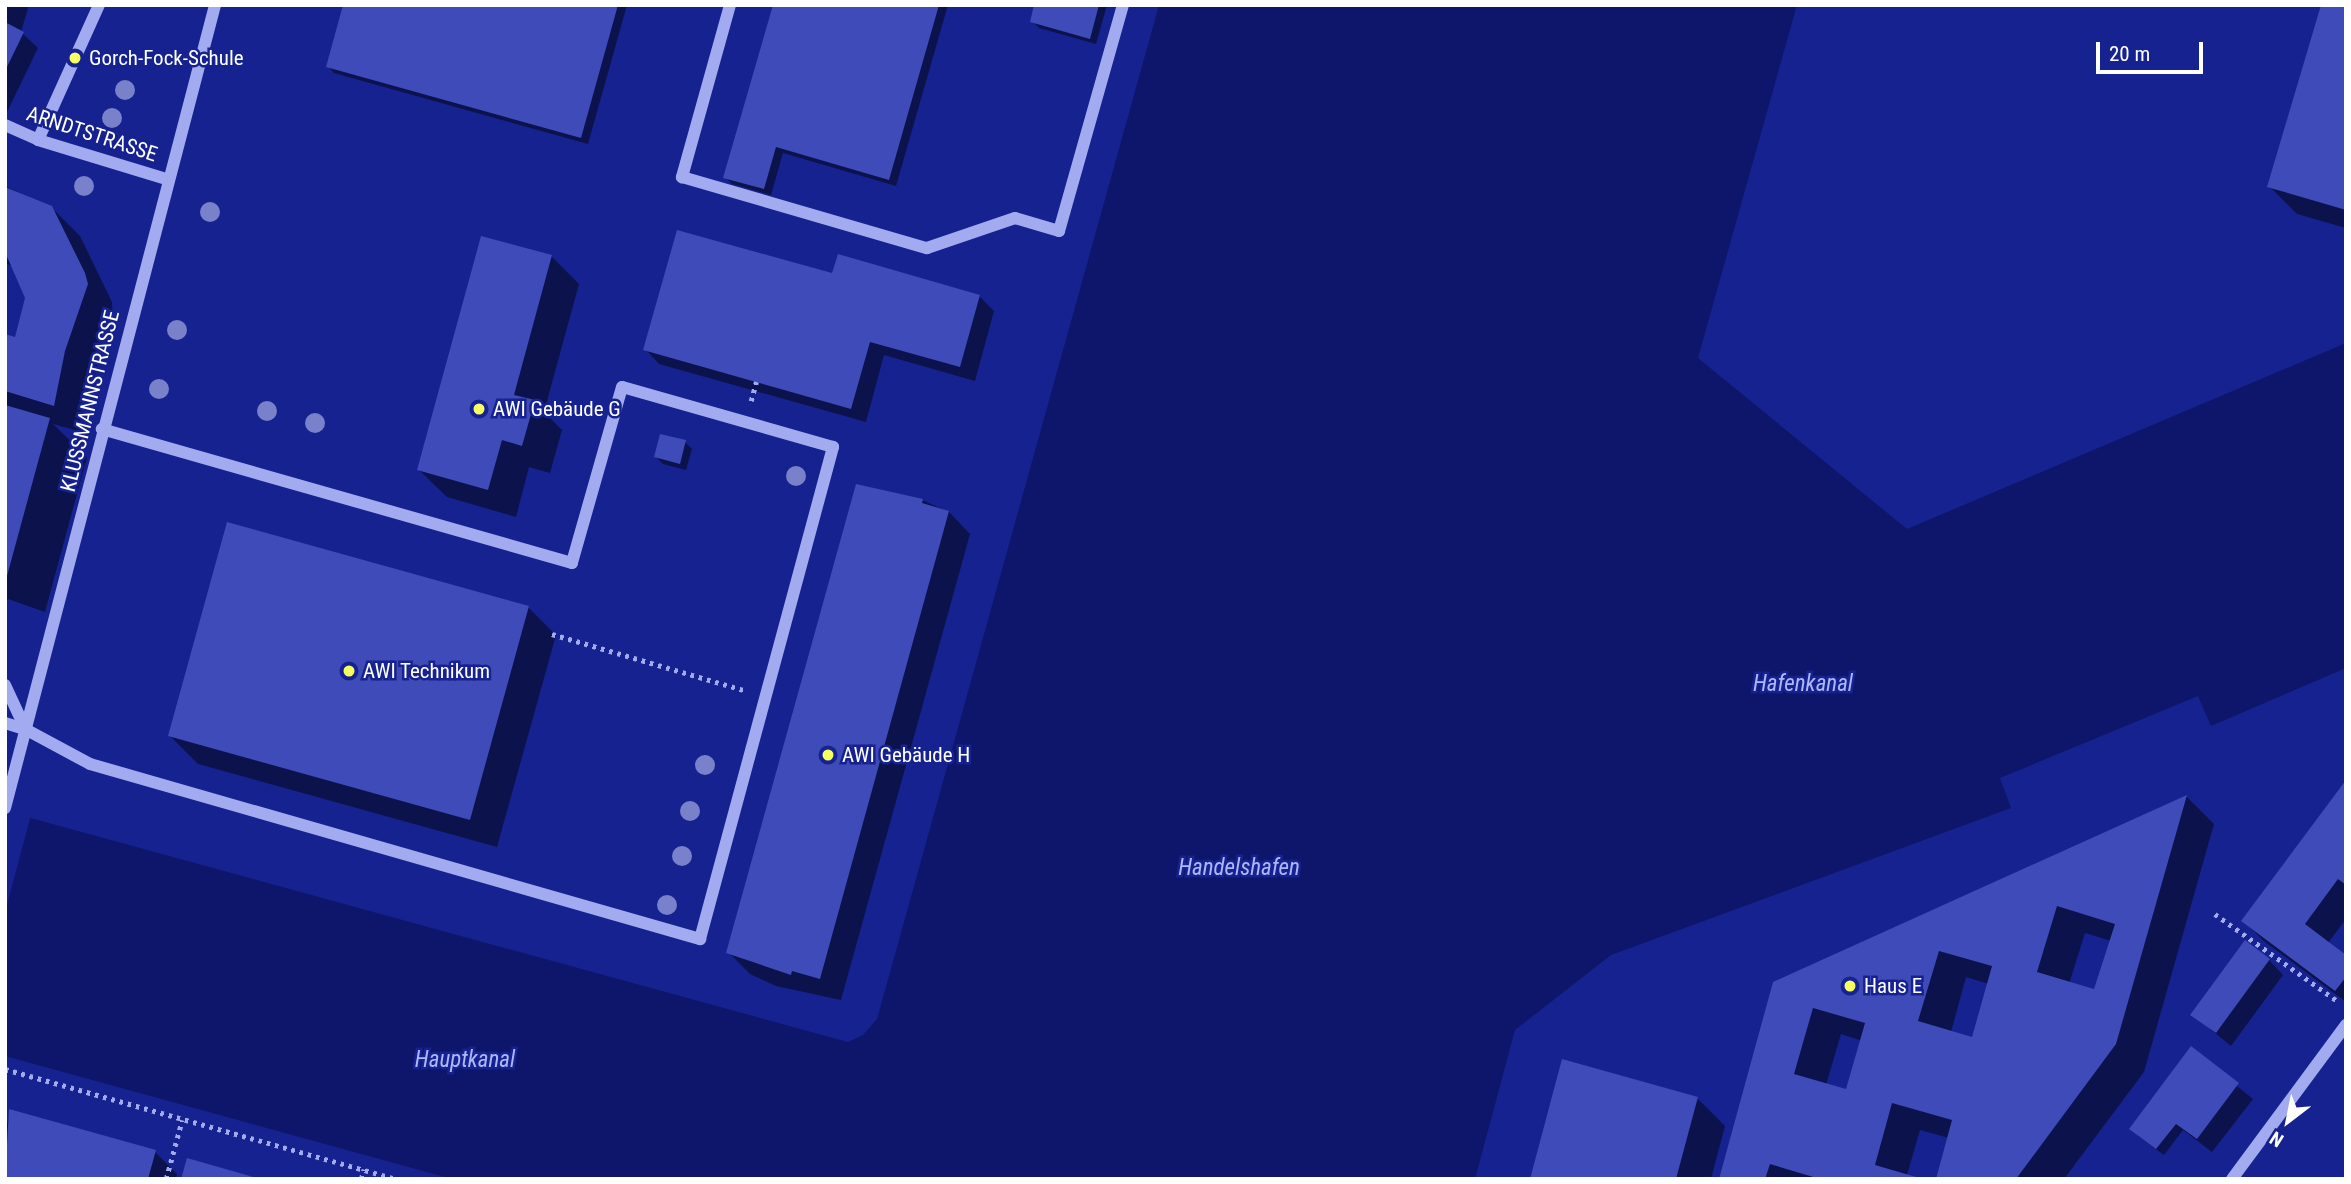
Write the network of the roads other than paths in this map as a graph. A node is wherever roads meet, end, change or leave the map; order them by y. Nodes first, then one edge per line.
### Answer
1 (99, 5) edge
2 (215, 5) edge
3 (730, 5) edge
4 (1123, 5) edge
5 (5, 125) edge
6 (38, 141) junction
7 (166, 179) junction
8 (102, 429) junction
9 (5, 685) edge
10 (5, 723) edge
11 (25, 729) junction
12 (6, 804) edge
13 (2346, 1025) edge
14 (2232, 1179) edge

1 - 6 street
2 - 7 street, KLUSSMANNSTRASSE
3 - 4 street
5 - 6 street, ARNDTSTRASSE
6 - 7 street, ARNDTSTRASSE
7 - 8 street, KLUSSMANNSTRASSE
8 - 11 street, KLUSSMANNSTRASSE
8 - 11 street
9 - 11 street
10 - 11 street
11 - 12 street, KLUSSMANNSTRASSE
13 - 14 street

